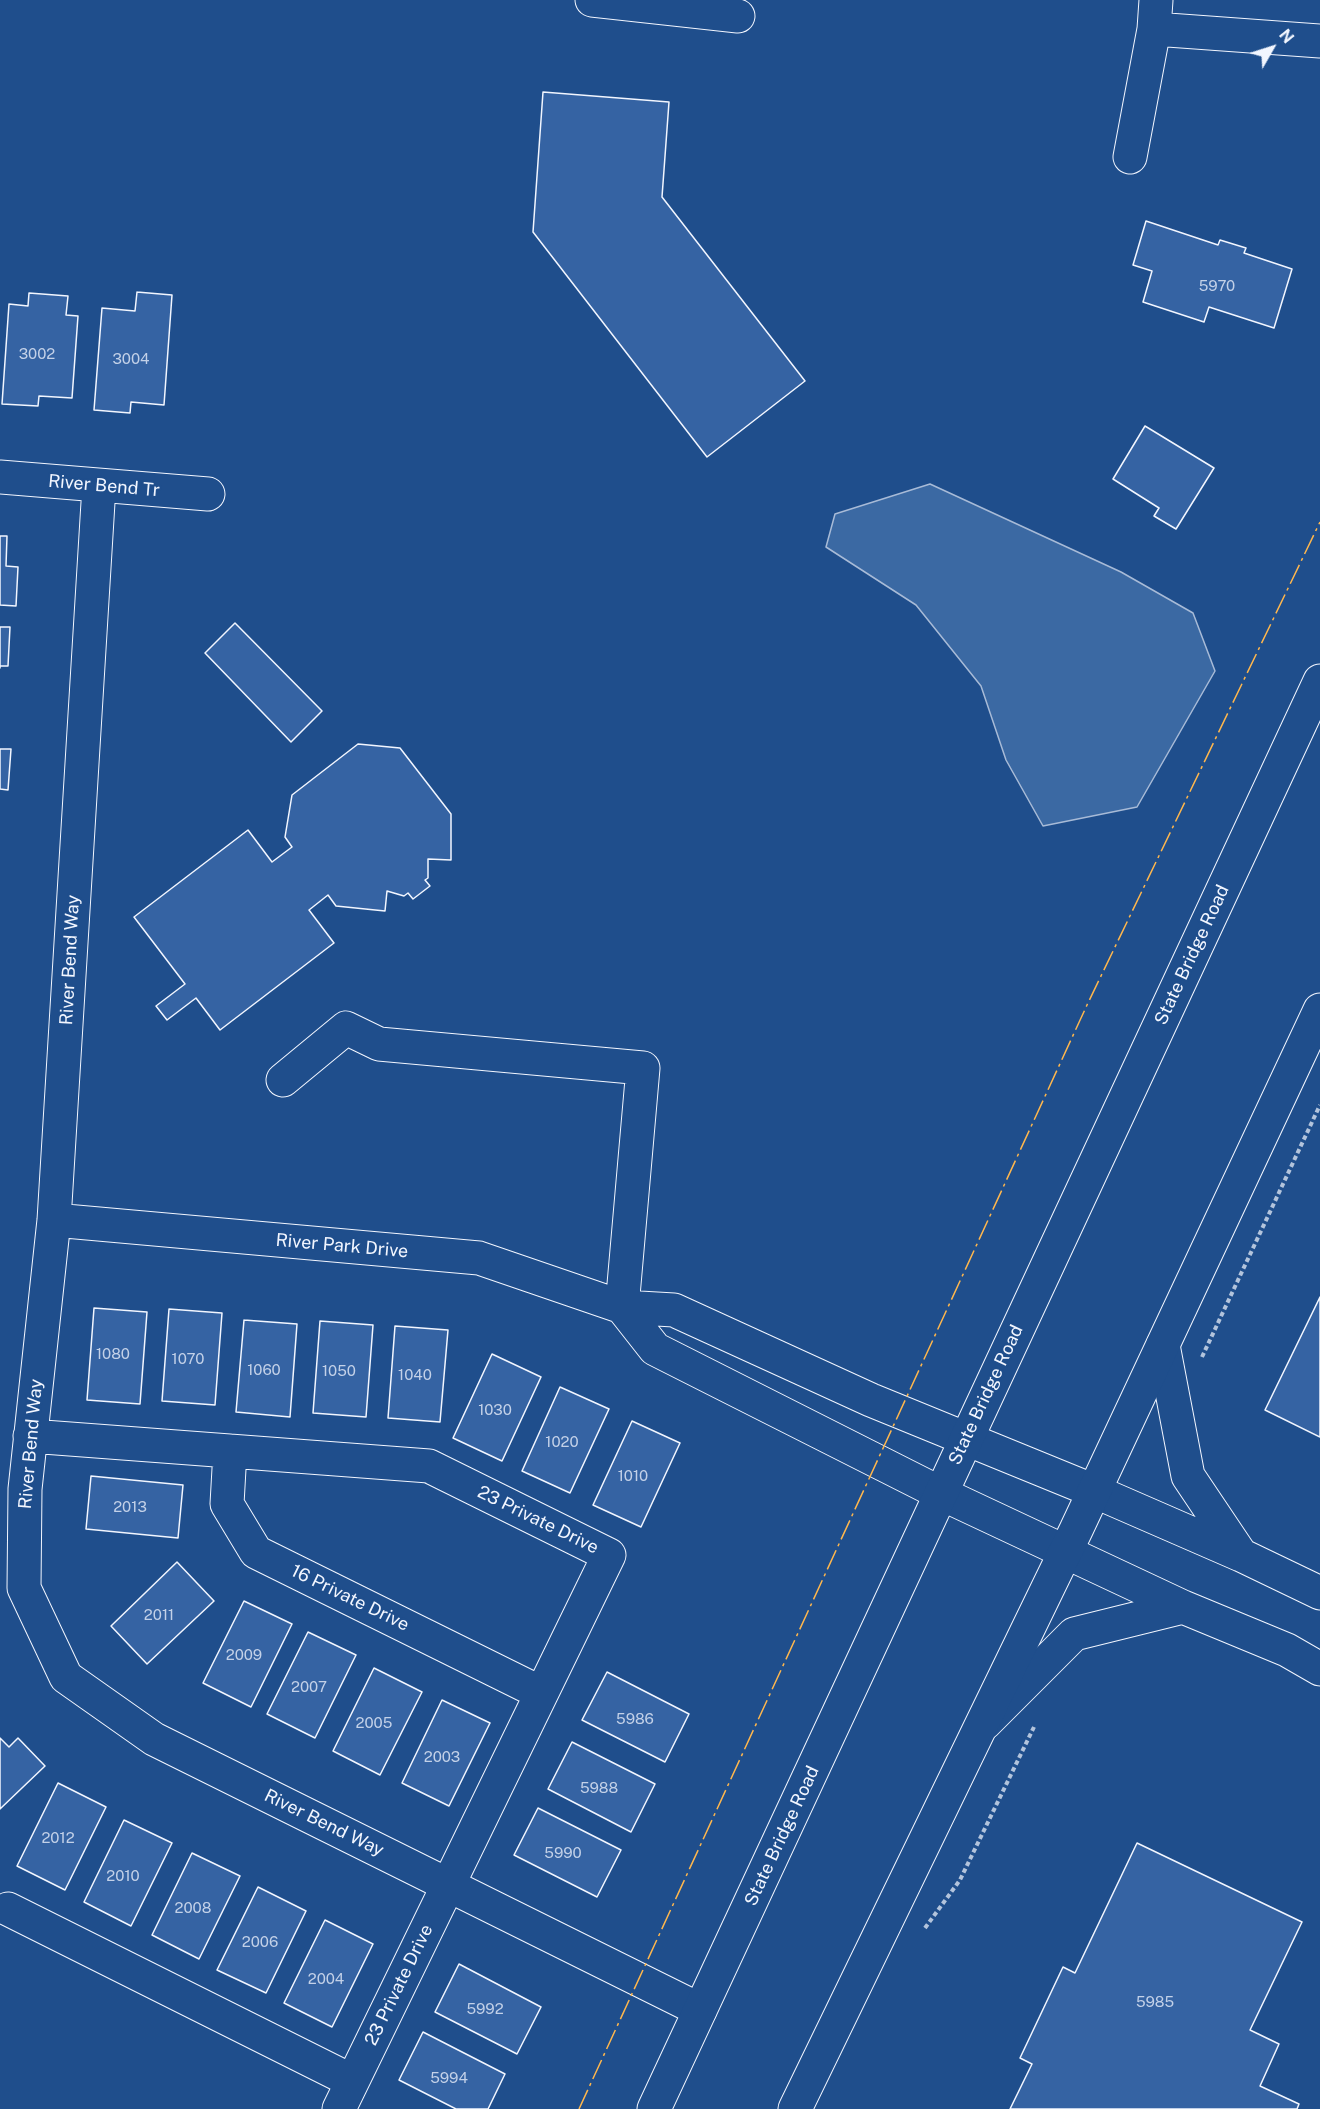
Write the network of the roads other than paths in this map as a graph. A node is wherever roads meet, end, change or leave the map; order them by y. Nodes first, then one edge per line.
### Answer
1 (592, 0) edge
2 (1155, 15) edge
3 (738, 16) dead end
4 (1320, 41) edge
5 (1130, 157) dead end
6 (0, 477) edge
7 (99, 486) junction
8 (208, 494) dead end
9 (1320, 681) edge
10 (1320, 1010) edge
11 (283, 1080) dead end
12 (54, 1220) junction
13 (622, 1307) junction
14 (1163, 1346) junction
15 (30, 1436) junction
16 (966, 1439) junction
17 (230, 1451) junction
18 (1094, 1491) junction
19 (940, 1493) junction
20 (1065, 1552) junction
21 (1241, 1555) junction
22 (1320, 1593) edge
23 (1183, 1607) junction
24 (1320, 1669) edge
25 (541, 1693) junction
26 (980, 1728) junction
27 (448, 1885) junction
28 (8, 1909) dead end
29 (700, 2010) junction
30 (346, 2095) edge
31 (654, 2109) edge
32 (795, 2109) edge

1 - 3 main road
2 - 4 main road
2 - 5 main road
6 - 7 main road, River Bend Tr
7 - 8 main road, River Bend Tr
7 - 12 main road, River Bend Way
9 - 16 main road, State Bridge Road
10 - 14 main road
11 - 13 main road
12 - 13 main road, River Park Drive
12 - 15 main road, River Bend Way
13 - 16 main road, River Park Drive
13 - 19 main road
14 - 18 main road
14 - 21 main road
15 - 17 main road, 23 Private Drive
15 - 27 main road, River Bend Way
16 - 18 main road, River Park Drive
16 - 19 main road, State Bridge Road
17 - 25 main road, 16 Private Drive
17 - 25 main road, 23 Private Drive
18 - 20 main road
18 - 21 main road, River Park Drive
19 - 20 main road
19 - 29 main road, State Bridge Road
20 - 23 main road
20 - 26 main road
21 - 22 main road, River Park Drive
23 - 24 main road
23 - 26 main road
25 - 27 main road, 23 Private Drive
26 - 32 main road
27 - 29 main road, River Bend Way
27 - 30 main road, 23 Private Drive
28 - 30 main road, 23 Private Drive
29 - 31 main road, State Bridge Road

